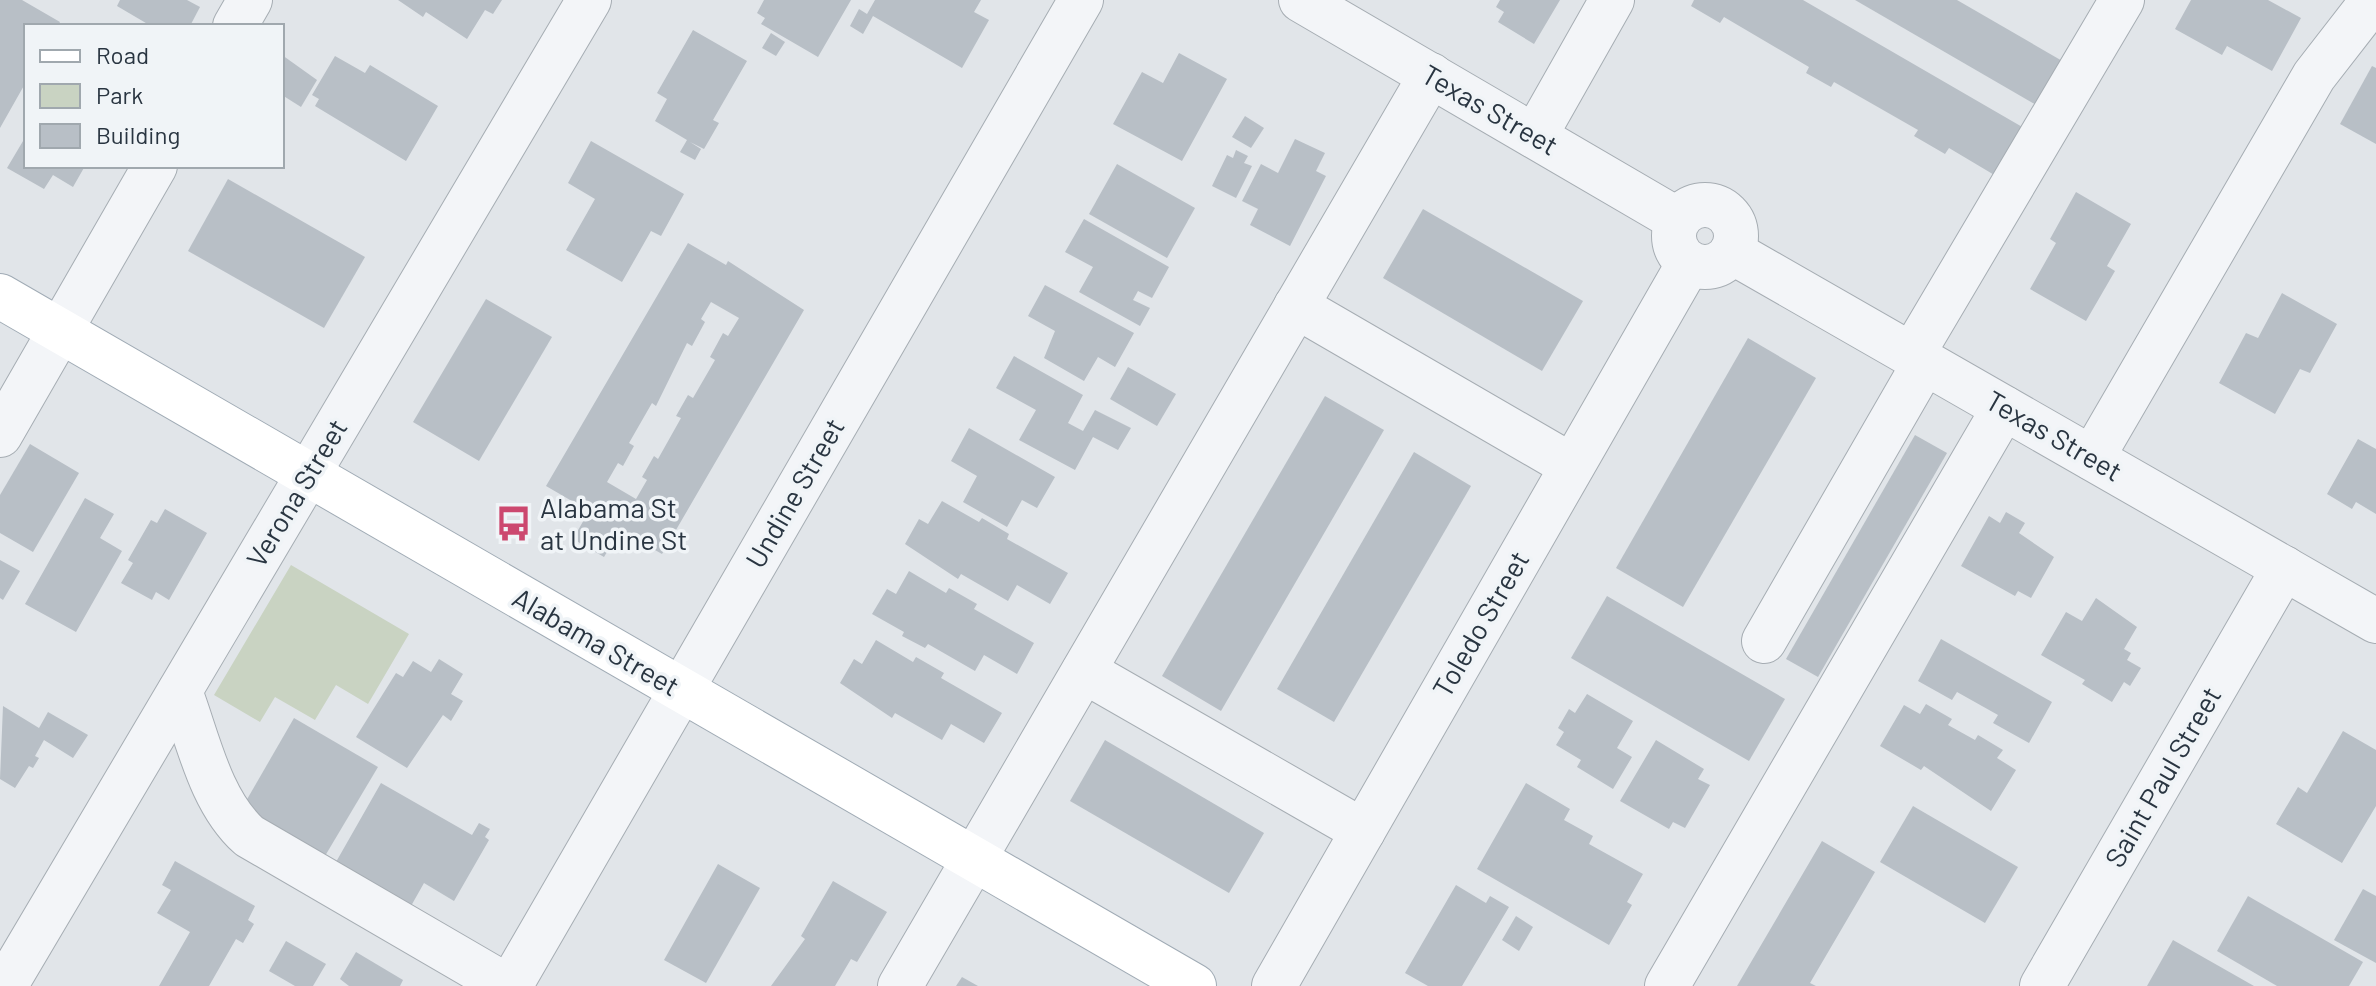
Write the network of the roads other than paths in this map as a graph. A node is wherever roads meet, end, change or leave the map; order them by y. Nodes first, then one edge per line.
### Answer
1 (250, 0) edge
2 (589, 0) edge
3 (1081, 0) edge
4 (1301, 0) edge
5 (1612, 0) edge
6 (2122, 0) edge
7 (2373, 0) edge
8 (236, 24) edge
9 (1431, 75) junction
10 (1535, 136) junction
11 (154, 168) edge
12 (1678, 220) junction
13 (1732, 252) junction
14 (1689, 263) junction
15 (0, 296) edge
16 (1296, 306) junction
17 (60, 331) junction
18 (1919, 359) junction
19 (2004, 408) junction
20 (0, 435) edge
21 (2092, 458) junction
22 (1572, 466) junction
23 (308, 475) junction
24 (2284, 568) junction
25 (2376, 621) edge
26 (1764, 641) dead end
27 (1084, 671) junction
28 (180, 691) junction
29 (681, 691) junction
30 (1363, 831) junction
31 (974, 860) junction
32 (5, 986) edge
33 (508, 986) edge
34 (900, 986) edge
35 (1194, 986) edge
36 (1274, 986) edge
37 (1667, 986) edge
38 (2042, 986) edge

1 - 8 street
2 - 23 street, Verona Street
3 - 29 street, Undine Street
4 - 9 street, Texas Street
5 - 10 street
6 - 18 street
7 - 21 street
9 - 10 street, Texas Street
9 - 16 street
10 - 12 street, Texas Street
11 - 17 street
12 - 13 street
12 - 14 street
13 - 14 street
13 - 18 street, Texas Street
14 - 22 street, Toledo Street
15 - 17 main road, Alabama Street
16 - 22 street
16 - 27 street
17 - 20 street
17 - 23 main road, Alabama Street
18 - 19 street, Texas Street
18 - 26 street
19 - 21 street, Texas Street
19 - 37 street
21 - 24 street, Texas Street
22 - 30 street, Toledo Street
23 - 28 street, Verona Street
23 - 29 main road, Alabama Street
24 - 25 street, Texas Street
24 - 38 street, Saint Paul Street
27 - 30 street
27 - 31 street
28 - 32 street, Verona Street
28 - 33 street
29 - 31 main road, Alabama Street
29 - 33 street, Undine Street
30 - 36 street, Toledo Street
31 - 34 street
31 - 35 main road, Alabama Street

